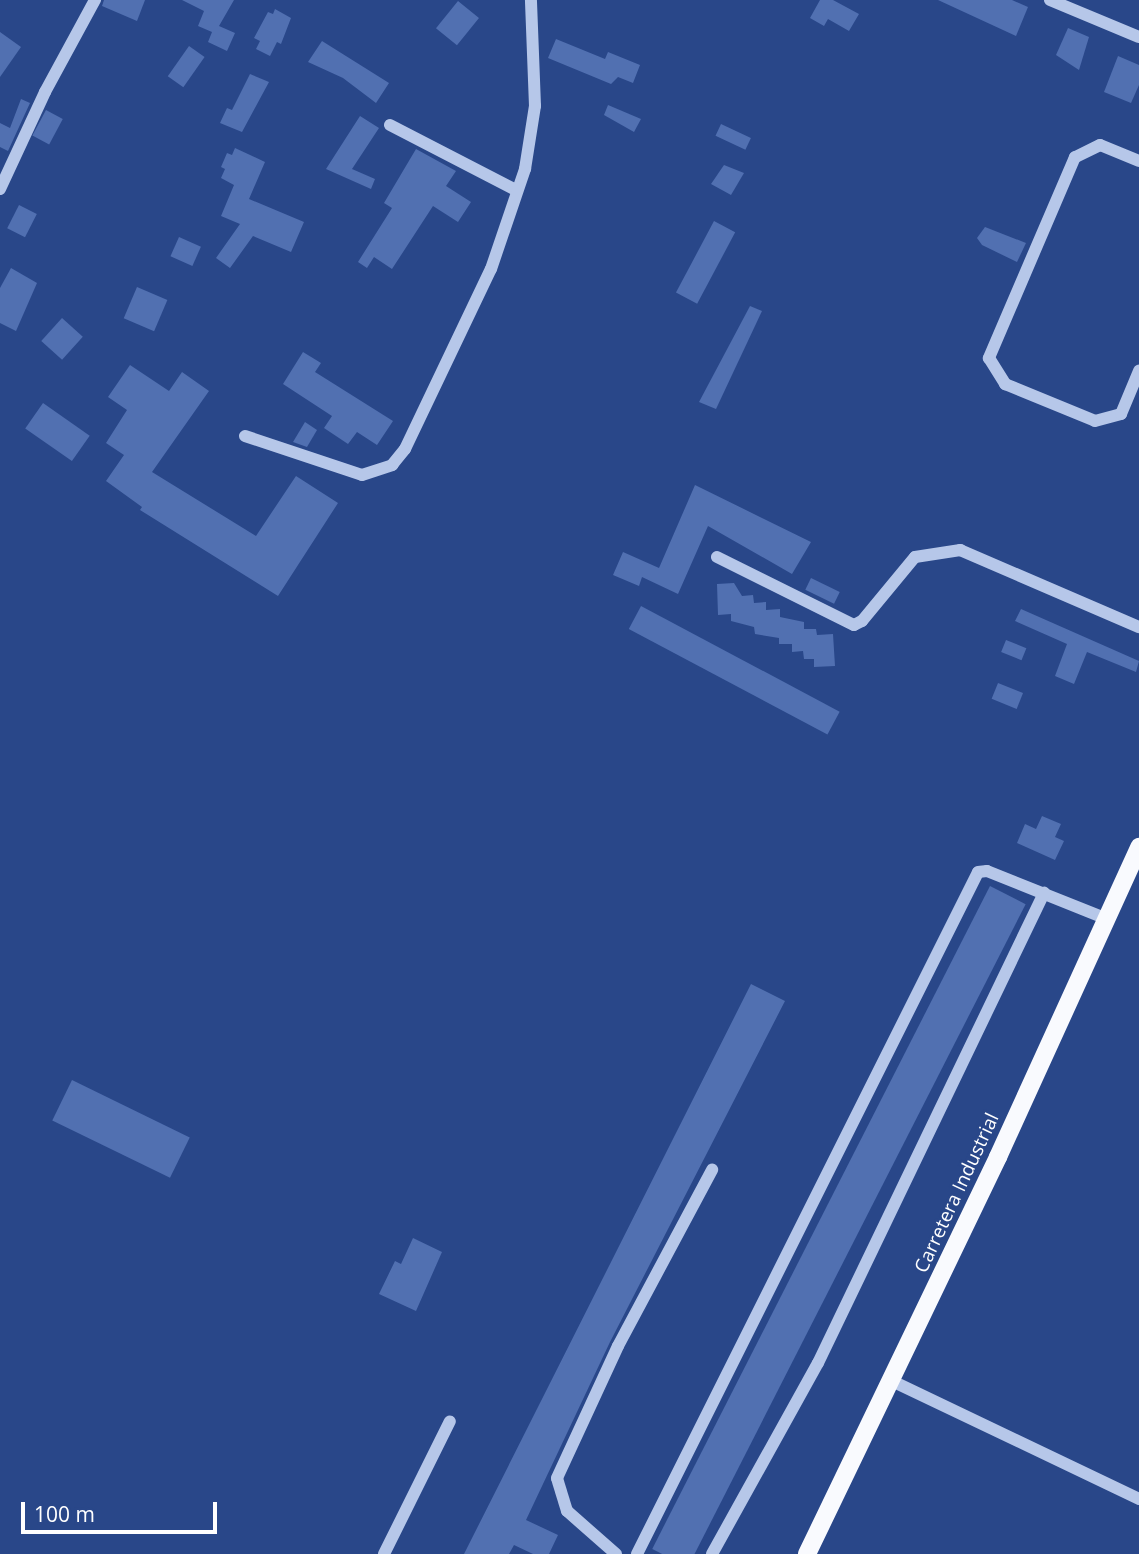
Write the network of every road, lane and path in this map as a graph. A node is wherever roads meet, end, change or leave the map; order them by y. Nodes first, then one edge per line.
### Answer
1 (95, 0) edge
2 (531, 0) edge
3 (1049, 0) edge
4 (1139, 37) edge
5 (390, 125) dead end
6 (1139, 161) edge
7 (0, 189) edge
8 (516, 190) junction
9 (1139, 372) edge
10 (245, 436) dead end
11 (717, 557) dead end
12 (1139, 627) edge
13 (1139, 847) edge
14 (1044, 893) junction
15 (1107, 919) junction
16 (712, 1170) dead end
17 (892, 1381) junction
18 (450, 1421) dead end
19 (1139, 1499) edge
20 (384, 1554) edge
21 (616, 1554) edge
22 (638, 1554) edge
23 (712, 1554) edge
24 (807, 1554) edge

1 - 7 street
2 - 8 street
3 - 4 street
5 - 8 street
6 - 9 street
8 - 10 street
11 - 12 street
13 - 15 main road, Carretera Industrial
14 - 15 street
14 - 22 street
14 - 23 street
15 - 17 main road, Carretera Industrial
16 - 21 street
17 - 19 street
17 - 24 main road, Carretera Industrial
18 - 20 street

